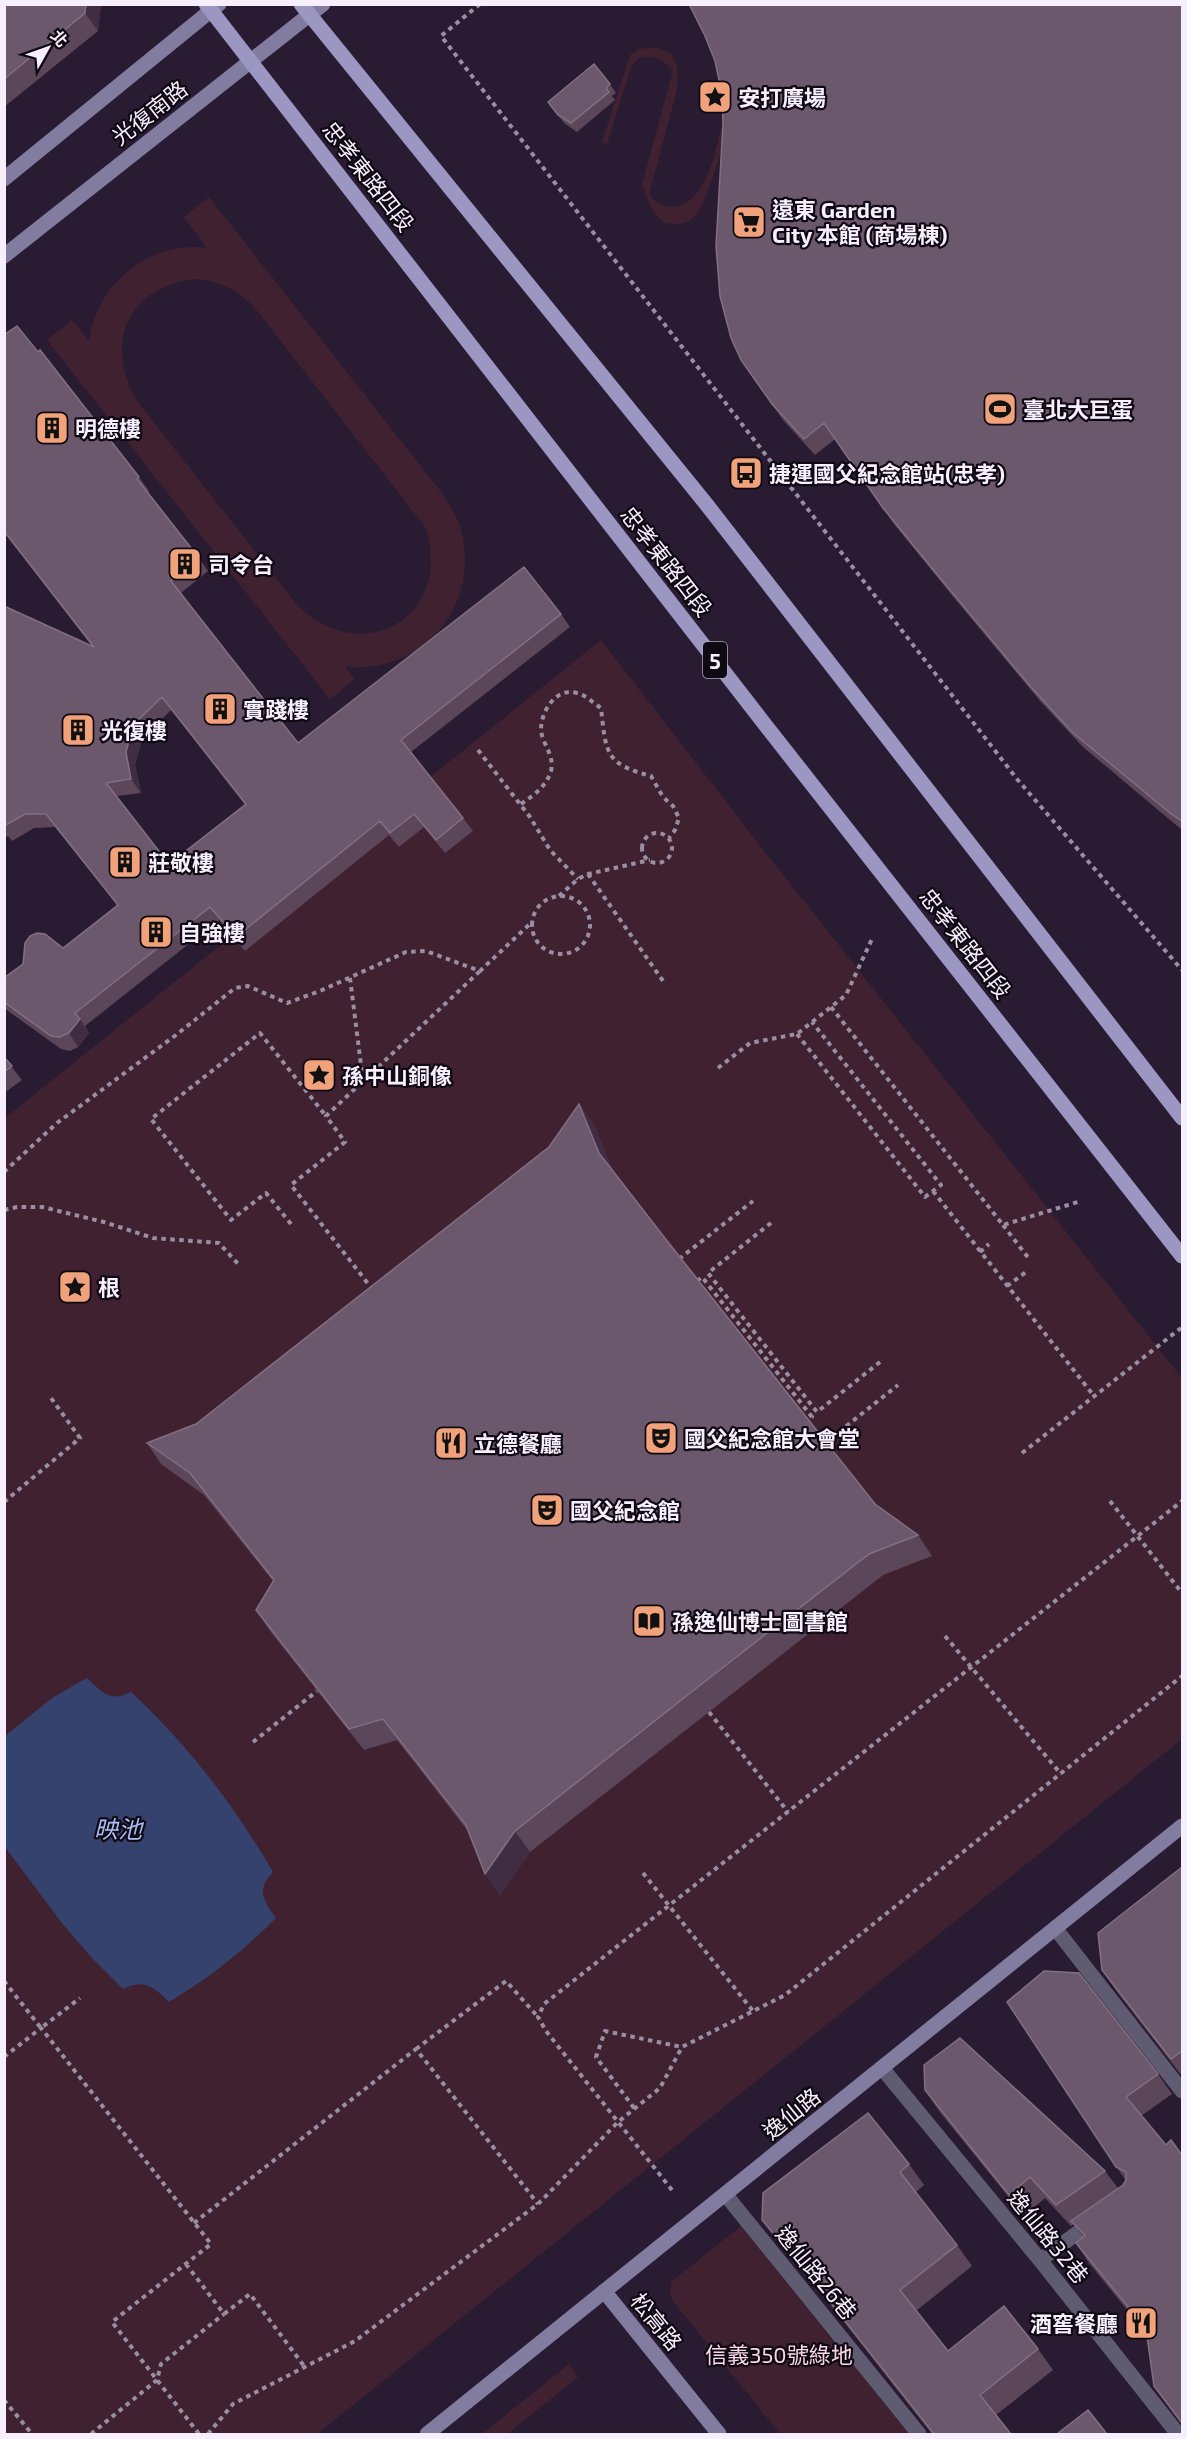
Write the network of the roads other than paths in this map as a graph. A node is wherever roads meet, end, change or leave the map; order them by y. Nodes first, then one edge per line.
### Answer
1 (323, 4) edge
2 (212, 7) edge
3 (305, 10) edge
4 (250, 61) junction
5 (4, 178) edge
6 (4, 256) edge
7 (1182, 1118) edge
8 (1182, 1256) edge
9 (1182, 1826) edge
10 (1055, 1928) junction
11 (882, 2068) junction
12 (1182, 2091) edge
13 (725, 2194) junction
14 (1104, 2215) edge
15 (1040, 2260) junction
16 (604, 2291) junction
17 (427, 2434) edge
18 (719, 2434) edge
19 (919, 2434) edge
20 (1178, 2434) edge

1 - 3 street, 光復南路
2 - 4 main road, 忠孝東路四段 / 5
2 - 5 street, 光復南路
3 - 4 street, 光復南路
3 - 7 main road
4 - 6 street, 光復南路
4 - 8 main road, 忠孝東路四段 / 5
9 - 10 street, 逸仙路
10 - 11 street, 逸仙路
10 - 12 street
11 - 13 street, 逸仙路
11 - 15 street, 逸仙路32巷
13 - 16 street, 逸仙路
13 - 19 street, 逸仙路26巷
14 - 15 street
15 - 20 street, 逸仙路32巷
16 - 17 street, 逸仙路
16 - 18 street, 松高路

